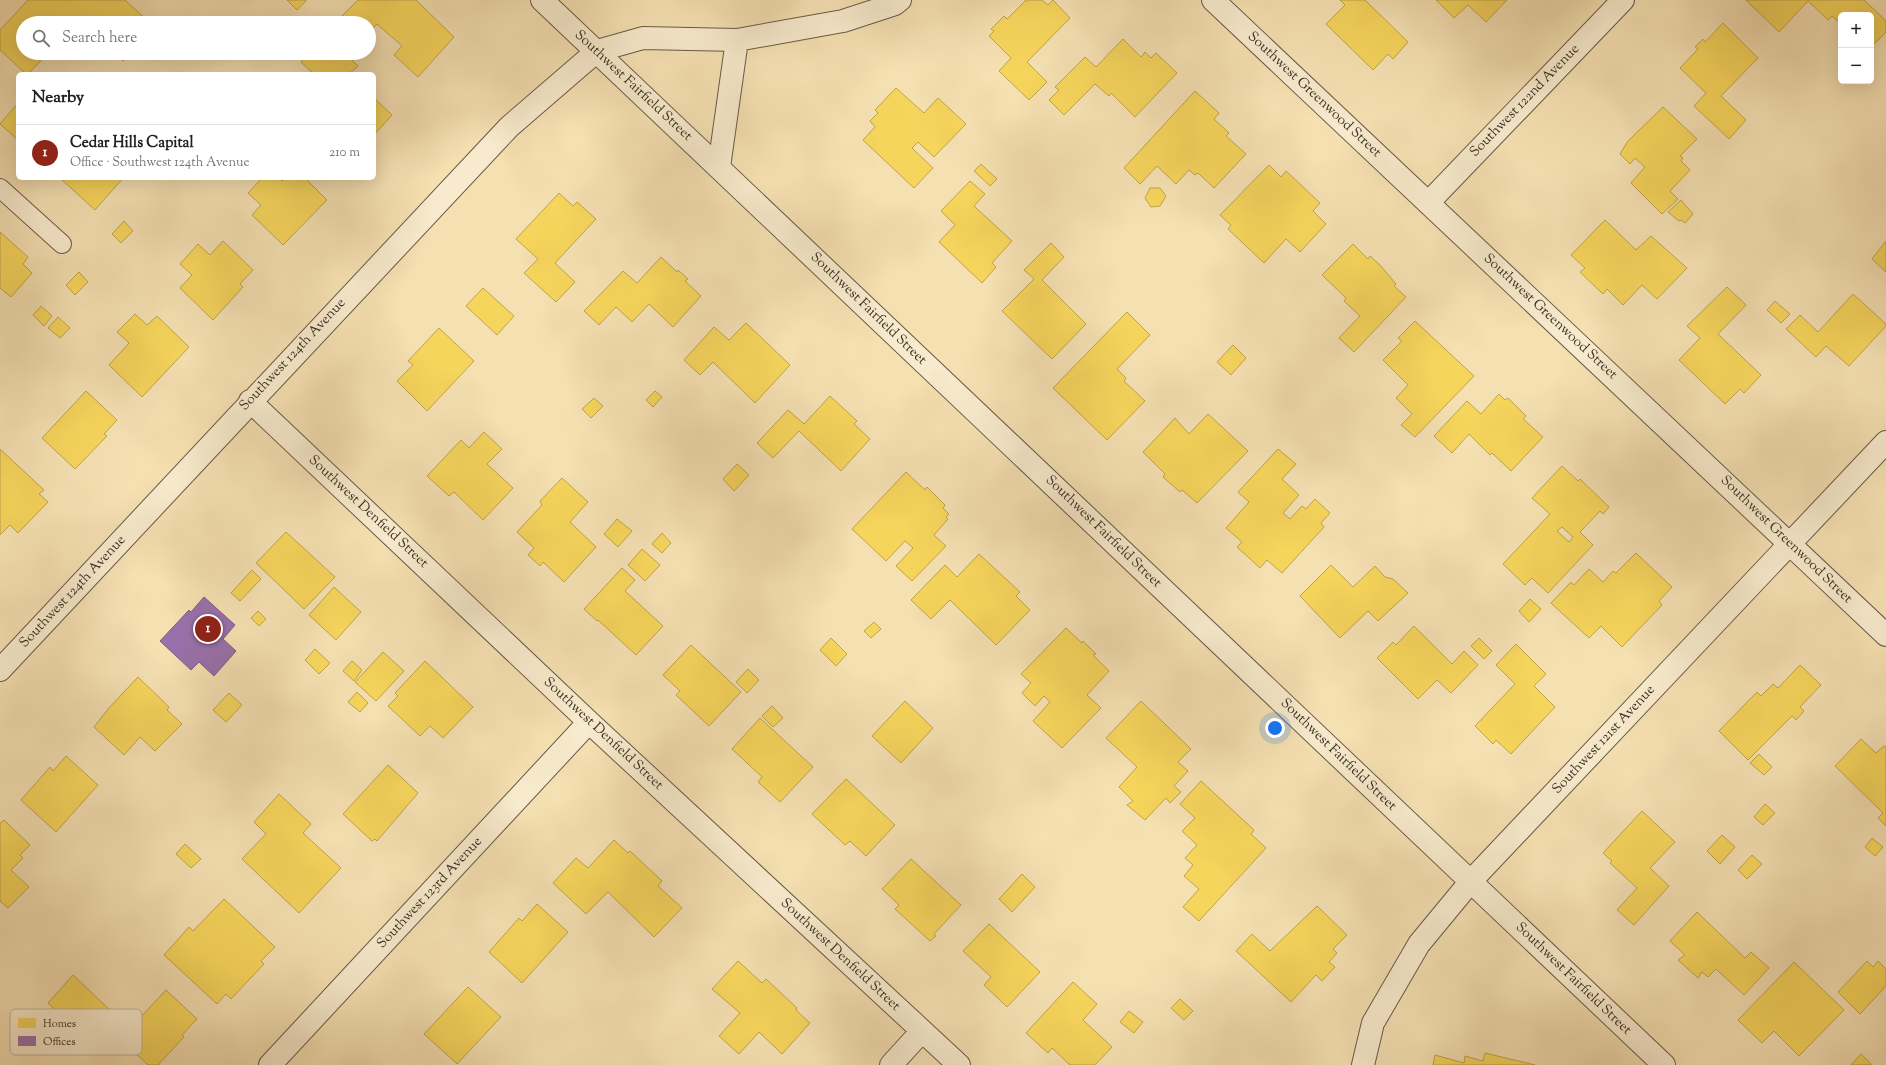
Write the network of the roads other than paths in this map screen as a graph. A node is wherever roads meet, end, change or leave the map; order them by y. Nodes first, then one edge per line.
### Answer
1 (542, 0) edge
2 (900, 0) edge
3 (1213, 0) edge
4 (1623, 0) edge
5 (737, 40) junction
6 (597, 51) junction
7 (719, 167) junction
8 (0, 188) edge
9 (1428, 203) junction
10 (62, 244) dead end
11 (250, 401) junction
12 (1886, 442) edge
13 (1789, 543) junction
14 (1886, 636) edge
15 (0, 670) edge
16 (590, 722) junction
17 (1471, 881) junction
18 (922, 1031) junction
19 (270, 1065) edge
20 (891, 1065) edge
21 (959, 1065) edge
22 (1363, 1065) edge
23 (1664, 1065) edge

1 - 6 street, Southwest Fairfield Street
2 - 5 street
3 - 9 street, Southwest Greenwood Street
4 - 9 street, Southwest 122nd Avenue
5 - 6 street
5 - 7 street
6 - 7 street, Southwest Fairfield Street
6 - 11 street, Southwest 124th Avenue
7 - 17 street, Southwest Fairfield Street
8 - 10 lane
9 - 13 street, Southwest Greenwood Street
11 - 15 street, Southwest 124th Avenue
11 - 16 street, Southwest Denfield Street
12 - 13 street, Southwest 121st Avenue
13 - 14 street, Southwest Greenwood Street
13 - 17 street, Southwest 121st Avenue
16 - 18 street, Southwest Denfield Street
16 - 19 street, Southwest 123rd Avenue
17 - 22 street, Southwest 121st Avenue
17 - 23 street, Southwest Fairfield Street
18 - 20 street
18 - 21 street, Southwest Denfield Street

